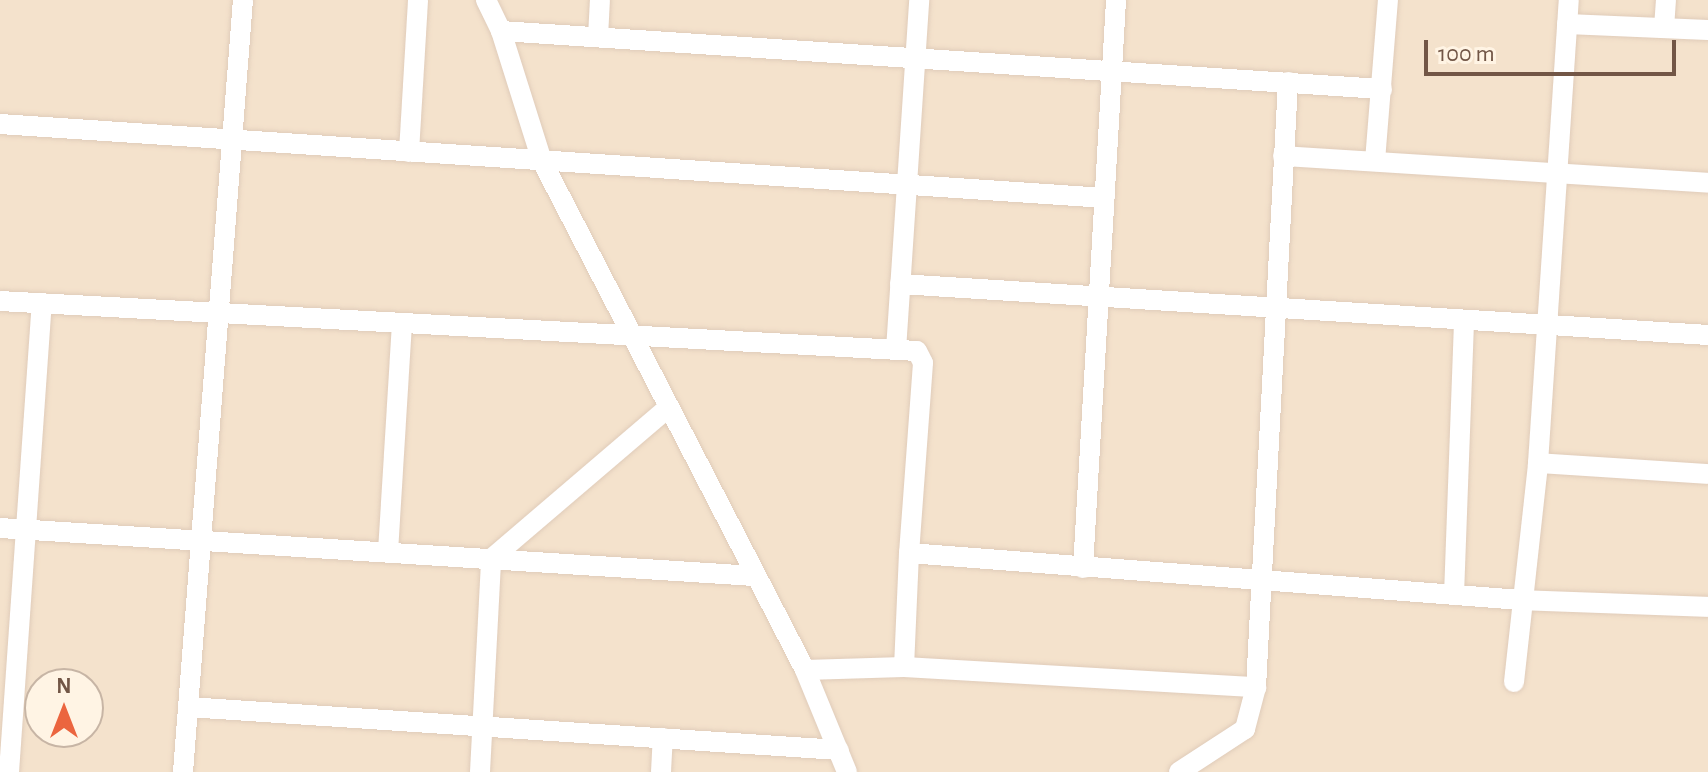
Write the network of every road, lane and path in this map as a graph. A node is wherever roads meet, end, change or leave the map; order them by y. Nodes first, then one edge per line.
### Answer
1 (243, 0) edge
2 (418, 0) edge
3 (486, 0) edge
4 (600, 0) edge
5 (919, 0) edge
6 (1116, 0) edge
7 (1388, 0) edge
8 (1569, 0) edge
9 (1666, 0) edge
10 (1567, 24) junction
11 (1664, 28) junction
12 (1708, 30) edge
13 (501, 31) junction
14 (598, 37) junction
15 (916, 58) junction
16 (1112, 71) junction
17 (1288, 82) junction
18 (1382, 89) junction
19 (0, 124) edge
20 (232, 140) junction
21 (409, 152) junction
22 (1283, 156) junction
23 (542, 161) junction
24 (1375, 161) junction
25 (1557, 172) junction
26 (1708, 183) edge
27 (907, 185) junction
28 (1105, 198) junction
29 (900, 284) junction
30 (1099, 297) junction
31 (0, 301) edge
32 (42, 303) junction
33 (1278, 309) junction
34 (219, 313) junction
35 (1464, 320) junction
36 (402, 323) junction
37 (1547, 325) junction
38 (632, 335) junction
39 (1708, 335) edge
40 (896, 350) junction
41 (668, 408) junction
42 (1538, 463) junction
43 (1708, 474) edge
44 (0, 528) edge
45 (26, 530) junction
46 (201, 542) junction
47 (388, 552) junction
48 (909, 553) junction
49 (491, 559) junction
50 (1083, 568) junction
51 (755, 576) junction
52 (1262, 580) junction
53 (1454, 595) junction
54 (1521, 600) junction
55 (1708, 607) edge
56 (904, 667) junction
57 (805, 670) junction
58 (1514, 682) dead end
59 (1256, 687) junction
60 (188, 707) junction
61 (484, 726) junction
62 (663, 738) junction
63 (839, 750) junction
64 (9, 772) edge
65 (183, 772) edge
66 (480, 772) edge
67 (661, 772) edge
68 (847, 772) edge
69 (1179, 772) edge

1 - 20 street
2 - 21 street
3 - 13 street
4 - 14 street
5 - 15 street
6 - 16 street
7 - 18 street
8 - 10 street
9 - 11 street
10 - 11 street
10 - 25 street
11 - 12 street
13 - 14 street
13 - 23 street
14 - 15 street
15 - 16 street
15 - 27 street
16 - 17 street
16 - 28 street
17 - 18 street
17 - 22 street
18 - 24 street
19 - 20 street
20 - 21 street
20 - 34 street
21 - 23 street
22 - 24 street
22 - 33 street
23 - 27 street
23 - 38 street
24 - 25 street
25 - 26 street
25 - 37 street
27 - 28 street
27 - 29 street
28 - 30 street
29 - 30 street
29 - 40 street
30 - 33 street
30 - 50 street
31 - 32 street
32 - 34 street
32 - 45 street
33 - 35 street
33 - 52 street
34 - 36 street
34 - 46 street
35 - 37 street
35 - 53 street
36 - 38 street
36 - 47 street
37 - 39 street
37 - 42 street
38 - 40 street
38 - 41 street
40 - 48 street
41 - 49 street
41 - 51 street
42 - 43 street
42 - 54 street
44 - 45 street
45 - 46 street
45 - 64 street
46 - 47 street
46 - 60 street
47 - 49 street
48 - 50 street
48 - 56 street
49 - 51 street
49 - 61 street
50 - 52 street
51 - 57 street
52 - 53 street
52 - 59 street
53 - 54 street
54 - 55 street
54 - 58 street
56 - 57 street
56 - 59 street
57 - 63 street
59 - 69 street
60 - 61 street
60 - 65 street
61 - 62 street
61 - 66 street
62 - 63 street
62 - 67 street
63 - 68 street

